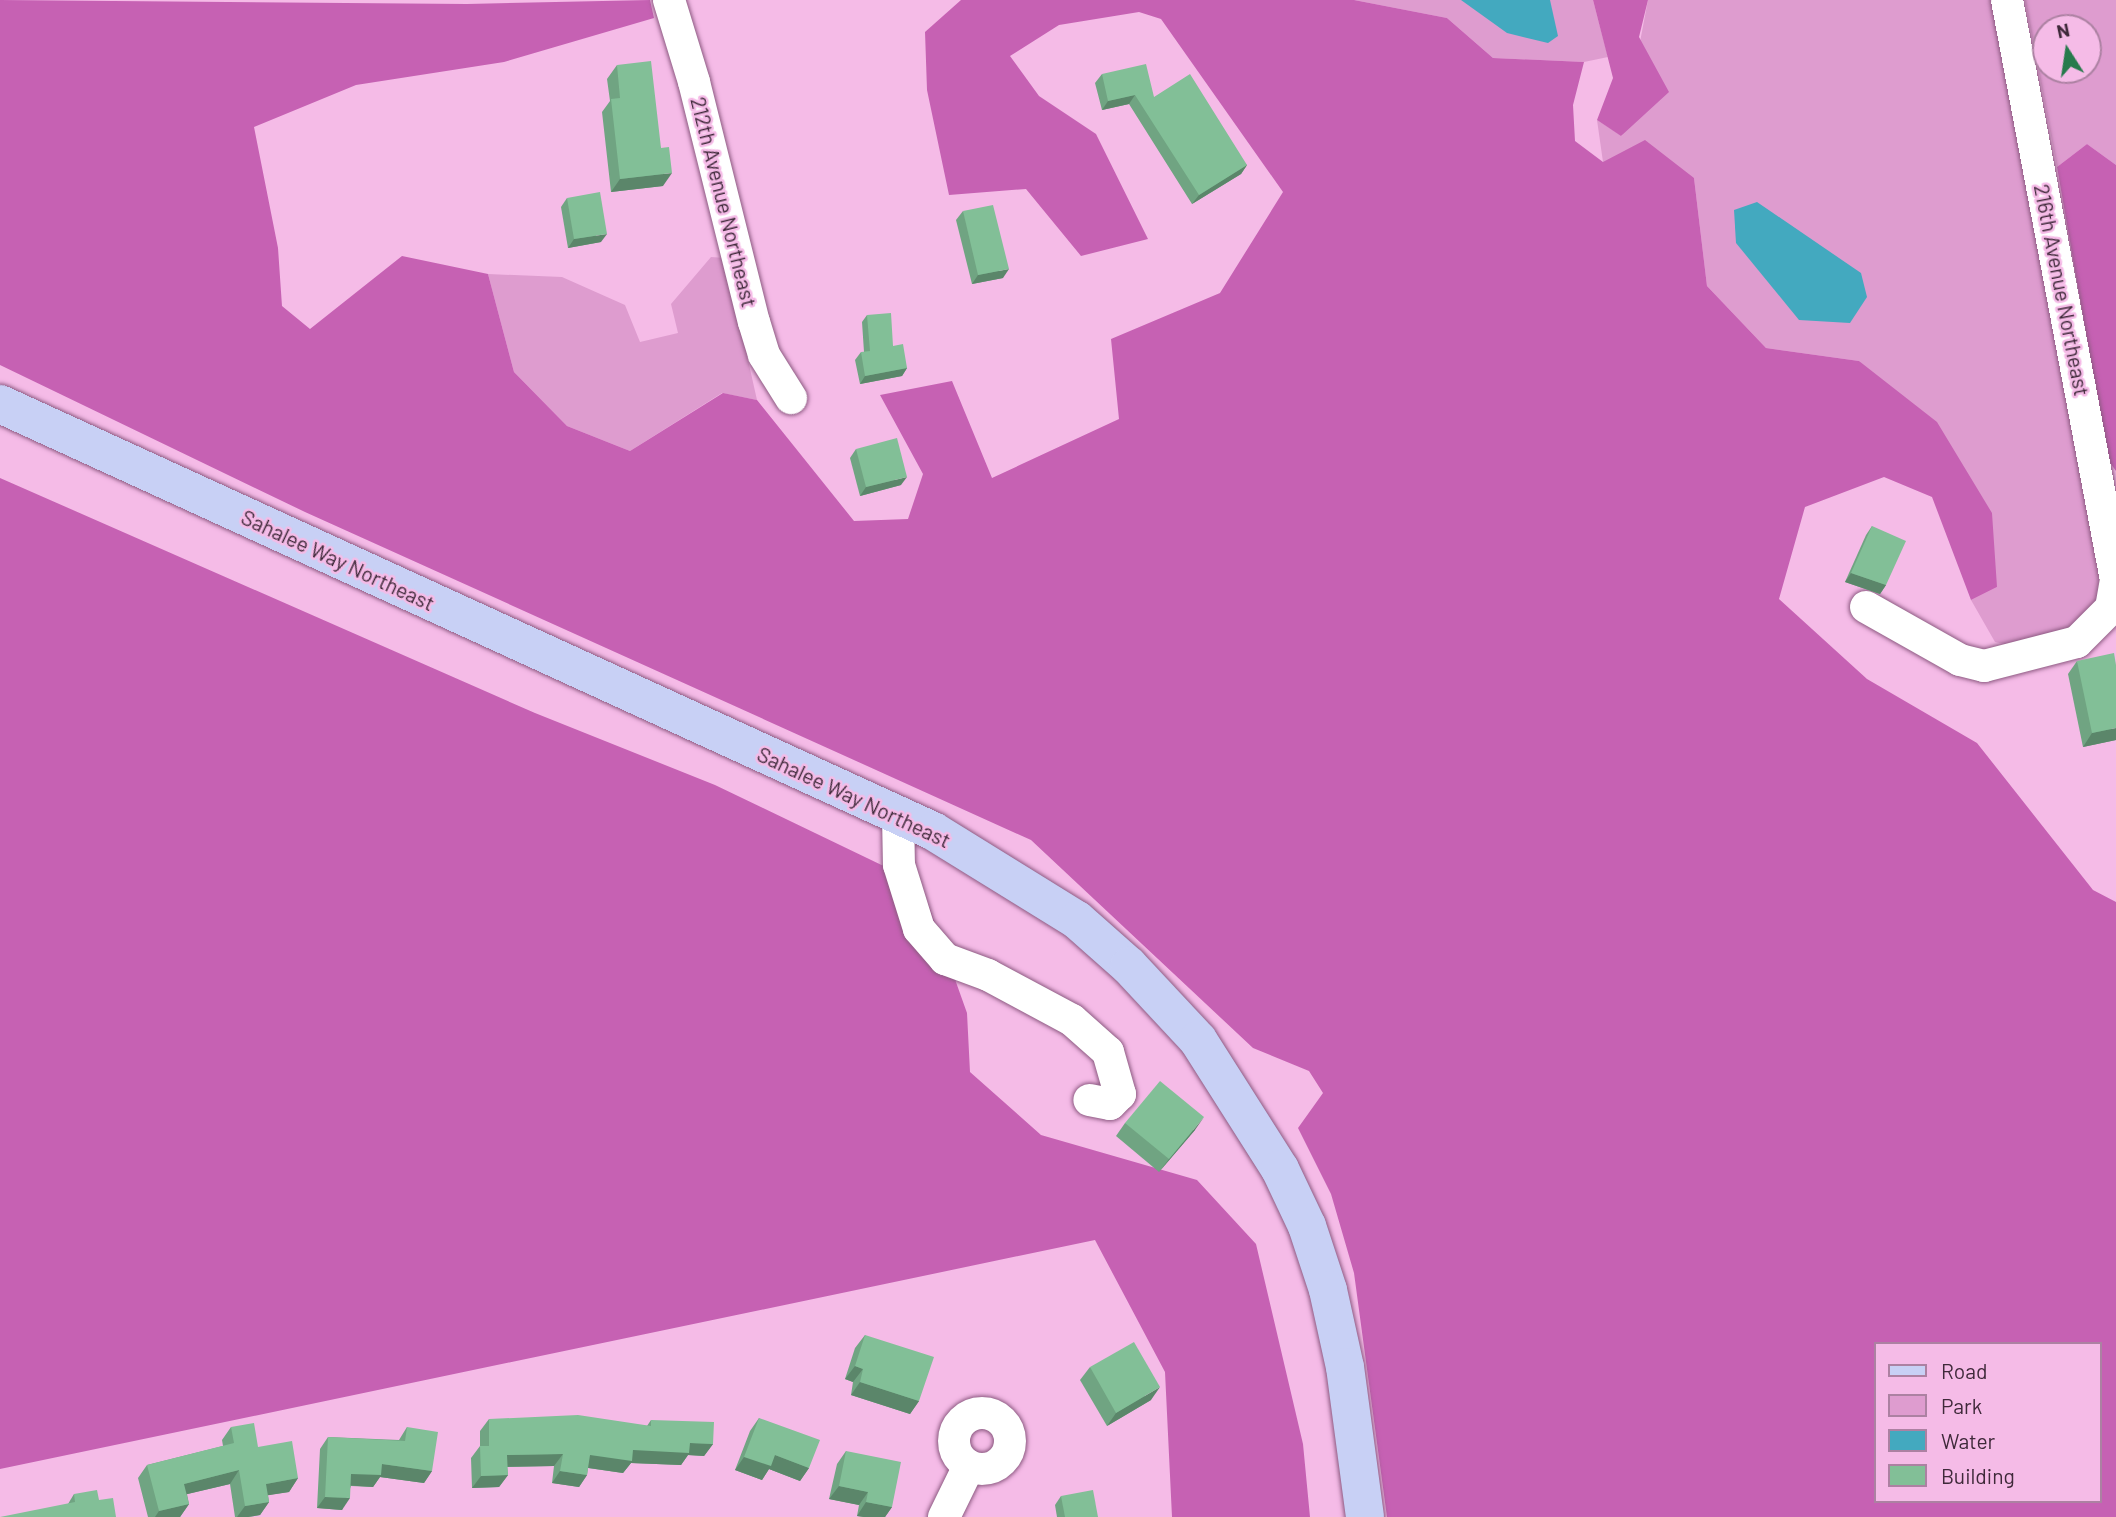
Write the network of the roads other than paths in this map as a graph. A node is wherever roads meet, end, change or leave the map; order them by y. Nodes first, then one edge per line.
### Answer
1 (669, 0) edge
2 (2007, 0) edge
3 (791, 398) dead end
4 (0, 404) edge
5 (2116, 580) edge
6 (1866, 607) dead end
7 (898, 814) junction
8 (1089, 1100) dead end
9 (970, 1466) dead end
10 (944, 1517) edge
11 (1365, 1517) edge

1 - 3 street, 212th Avenue Northeast
2 - 5 street, 216th Avenue Northeast
4 - 7 main road, Sahalee Way Northeast
5 - 6 street, 216th Avenue Northeast
7 - 8 street
7 - 11 main road, Sahalee Way Northeast
9 - 10 street

